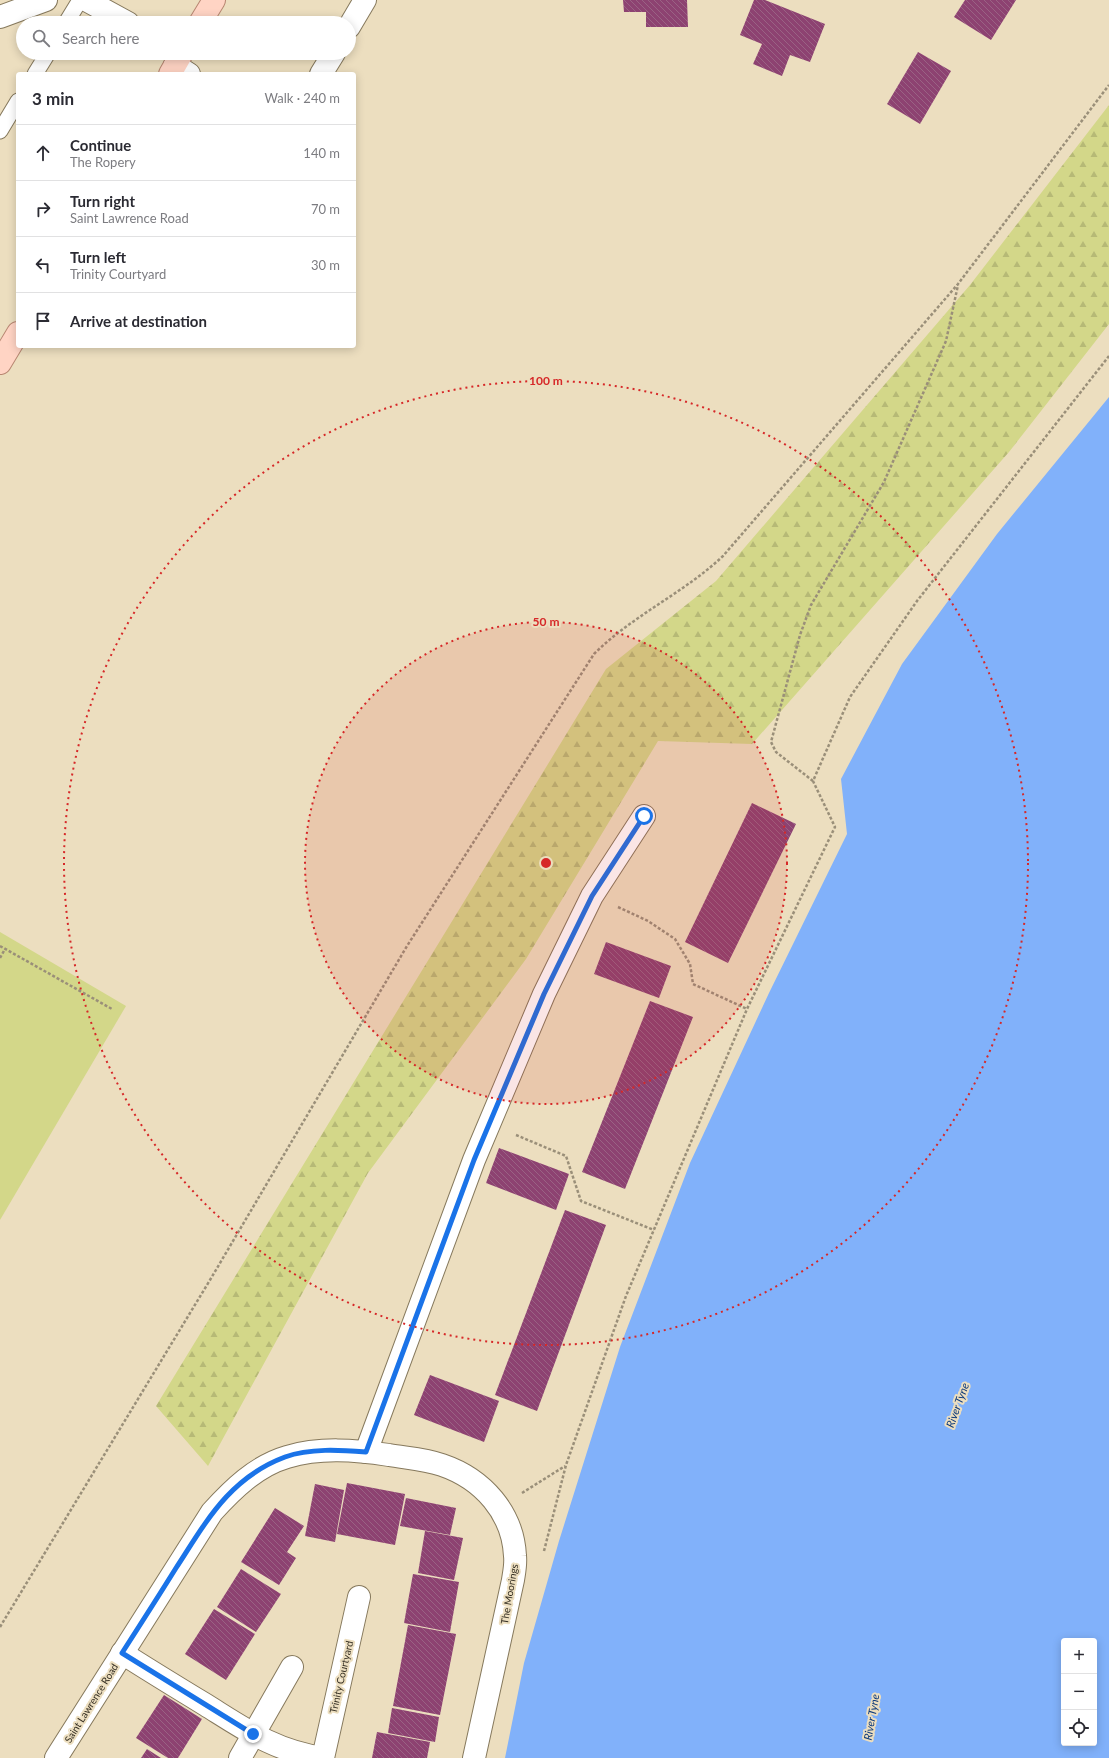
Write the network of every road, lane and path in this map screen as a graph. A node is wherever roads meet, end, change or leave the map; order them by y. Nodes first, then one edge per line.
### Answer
1 (80, 0) edge
2 (86, 0) edge
3 (214, 0) edge
4 (365, 0) edge
5 (39, 1) edge
6 (70, 16) edge
7 (115, 16) edge
8 (204, 16) edge
9 (356, 16) edge
10 (0, 17) edge
11 (44, 60) edge
12 (330, 60) edge
13 (36, 72) edge
14 (322, 72) edge
15 (1109, 85) edge
16 (16, 104) edge
17 (0, 130) edge
18 (958, 284) junction
19 (16, 336) edge
20 (1109, 356) edge
21 (0, 363) edge
22 (813, 781) junction
23 (644, 816) dead end
24 (592, 896) junction
25 (0, 946) edge
26 (5, 949) junction
27 (0, 958) edge
28 (112, 1009) dead end
29 (747, 1009) junction
30 (489, 1124) junction
31 (654, 1230) junction
32 (366, 1452) junction
33 (566, 1465) junction
34 (499, 1507) junction
35 (542, 1557) dead end
36 (359, 1597) dead end
37 (0, 1627) edge
38 (122, 1653) junction
39 (292, 1667) dead end
40 (253, 1734) junction
41 (56, 1758) edge
42 (240, 1758) edge
43 (323, 1758) edge
44 (474, 1758) edge

1 - 6 lane
2 - 7 street
3 - 8 main road
4 - 9 street
5 - 10 street
11 - 13 lane
12 - 14 street
15 - 18 path
16 - 17 lane
18 - 22 path
18 - 37 path
19 - 21 main road
20 - 22 path
22 - 29 path
23 - 24 street
24 - 29 path
24 - 30 street
25 - 26 path
26 - 27 path
26 - 28 path
29 - 31 path
30 - 31 path
30 - 32 street
31 - 33 path
32 - 34 street, The Moorings
32 - 38 street, Saint Lawrence Road
33 - 34 path
33 - 35 path
34 - 44 street, The Moorings
36 - 43 street, Trinity Courtyard
38 - 40 street, Trinity Courtyard
38 - 41 street, Saint Lawrence Road
39 - 40 street
40 - 42 street
40 - 43 street, Trinity Courtyard

